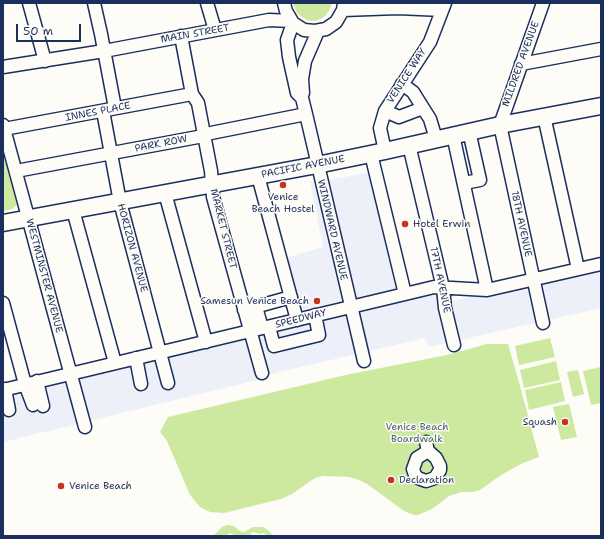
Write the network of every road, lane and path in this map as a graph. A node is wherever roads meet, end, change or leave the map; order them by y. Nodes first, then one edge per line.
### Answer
1 (29, 3) edge
2 (94, 3) edge
3 (207, 3) edge
4 (281, 3) edge
5 (284, 3) edge
6 (543, 3) edge
7 (398, 6) edge
8 (343, 7) edge
9 (444, 7) edge
10 (269, 20) junction
11 (292, 22) junction
12 (215, 30) junction
13 (318, 31) junction
14 (181, 36) junction
15 (601, 49) edge
16 (104, 51) junction
17 (45, 61) junction
18 (521, 64) junction
19 (3, 68) edge
20 (402, 84) junction
21 (192, 94) junction
22 (302, 98) junction
23 (601, 106) edge
24 (424, 108) junction
25 (109, 109) junction
26 (385, 111) junction
27 (306, 114) junction
28 (544, 116) junction
29 (500, 125) junction
30 (4, 127) edge
31 (469, 131) junction
32 (204, 135) junction
33 (453, 135) junction
34 (436, 139) junction
35 (409, 146) junction
36 (111, 153) junction
37 (378, 153) junction
38 (317, 165) junction
39 (16, 171) junction
40 (258, 176) junction
41 (464, 183) junction
42 (212, 184) junction
43 (165, 194) junction
44 (120, 202) junction
45 (73, 210) junction
46 (28, 218) junction
47 (3, 223) edge
48 (601, 264) edge
49 (578, 269) junction
50 (533, 280) junction
51 (443, 288) junction
52 (487, 290) junction
53 (405, 294) junction
54 (291, 297) junction
55 (3, 303) edge
56 (256, 306) junction
57 (244, 310) junction
58 (351, 312) junction
59 (315, 315) junction
60 (297, 320) junction
61 (543, 323) dead end
62 (266, 327) junction
63 (250, 331) junction
64 (206, 342) junction
65 (454, 345) dead end
66 (160, 353) junction
67 (136, 358) junction
68 (364, 361) dead end
69 (116, 363) junction
70 (262, 373) dead end
71 (70, 374) junction
72 (37, 382) junction
73 (168, 383) dead end
74 (25, 384) junction
75 (141, 384) dead end
76 (4, 389) edge
77 (9, 410) dead end
78 (85, 427) dead end

1 - 17 street
2 - 16 street, HORIZON AVENUE
3 - 12 street
4 - 10 street
5 - 11 street
6 - 18 street, MILDRED AVENUE
7 - 8 street
7 - 9 street
8 - 13 street
9 - 20 street, VENICE WAY
10 - 11 street, MAIN STREET
10 - 12 street, MAIN STREET
11 - 13 street
11 - 22 street, WINDWARD AVENUE
12 - 14 street, MAIN STREET
13 - 22 street, WINDWARD AVENUE
14 - 16 street, MAIN STREET
14 - 21 street, MARKET STREET
15 - 18 street
16 - 17 street, MAIN STREET
16 - 25 street, HORIZON AVENUE
17 - 19 street, MAIN STREET
18 - 29 street, MILDRED AVENUE
20 - 24 street
20 - 26 street, VENICE WAY
21 - 25 street, INNES PLACE
21 - 32 street, MARKET STREET
22 - 27 street, WINDWARD AVENUE
23 - 28 main road, PACIFIC AVENUE
24 - 26 street
24 - 34 street
25 - 30 street, INNES PLACE
25 - 36 street, HORIZON AVENUE
26 - 37 street, VENICE WAY
27 - 32 street, PARK ROW
27 - 38 street, WINDWARD AVENUE
28 - 29 main road, PACIFIC AVENUE
28 - 49 street
29 - 31 main road, PACIFIC AVENUE
29 - 50 street, 18TH AVENUE
30 - 39 street, WESTMINSTER AVENUE
31 - 33 main road, PACIFIC AVENUE
31 - 41 street
32 - 36 street, PARK ROW
32 - 42 street, MARKET STREET
33 - 34 main road, PACIFIC AVENUE
33 - 41 street
34 - 35 main road, PACIFIC AVENUE
35 - 37 main road, PACIFIC AVENUE
35 - 51 street, 17TH AVENUE
36 - 39 street, PARK ROW
36 - 44 street, HORIZON AVENUE
37 - 38 main road, PACIFIC AVENUE
37 - 53 street, VENICE WAY
38 - 40 main road, PACIFIC AVENUE
38 - 58 street, WINDWARD AVENUE
39 - 46 street, WESTMINSTER AVENUE
40 - 42 main road, PACIFIC AVENUE
40 - 54 street
41 - 52 street
42 - 43 main road, PACIFIC AVENUE
42 - 57 street, MARKET STREET
43 - 44 main road, PACIFIC AVENUE
43 - 64 street
44 - 45 main road, PACIFIC AVENUE
44 - 66 street, HORIZON AVENUE
45 - 46 main road, PACIFIC AVENUE
45 - 69 street
46 - 47 main road, PACIFIC AVENUE
46 - 71 street, WESTMINSTER AVENUE
48 - 49 street, SPEEDWAY
49 - 50 street, SPEEDWAY
50 - 52 street, SPEEDWAY
50 - 61 street, 18TH AVENUE
51 - 52 street, SPEEDWAY
51 - 53 street, SPEEDWAY
51 - 65 street, 17TH AVENUE
53 - 58 street, SPEEDWAY
54 - 56 street
54 - 60 street
55 - 74 street
56 - 57 street
56 - 62 street
57 - 63 street, MARKET STREET
58 - 59 street, SPEEDWAY
58 - 68 street, WINDWARD AVENUE
59 - 60 street, SPEEDWAY
59 - 62 street
60 - 62 street, SPEEDWAY
62 - 63 street, SPEEDWAY
63 - 64 street, SPEEDWAY
63 - 70 street, MARKET STREET
64 - 66 street, SPEEDWAY
66 - 67 street, SPEEDWAY
66 - 73 street, HORIZON AVENUE
67 - 69 street, SPEEDWAY
67 - 75 street
69 - 71 street, SPEEDWAY
71 - 72 street, SPEEDWAY
71 - 78 street, WESTMINSTER AVENUE
72 - 74 street, SPEEDWAY
72 - 74 street
74 - 76 street, SPEEDWAY
76 - 77 street

